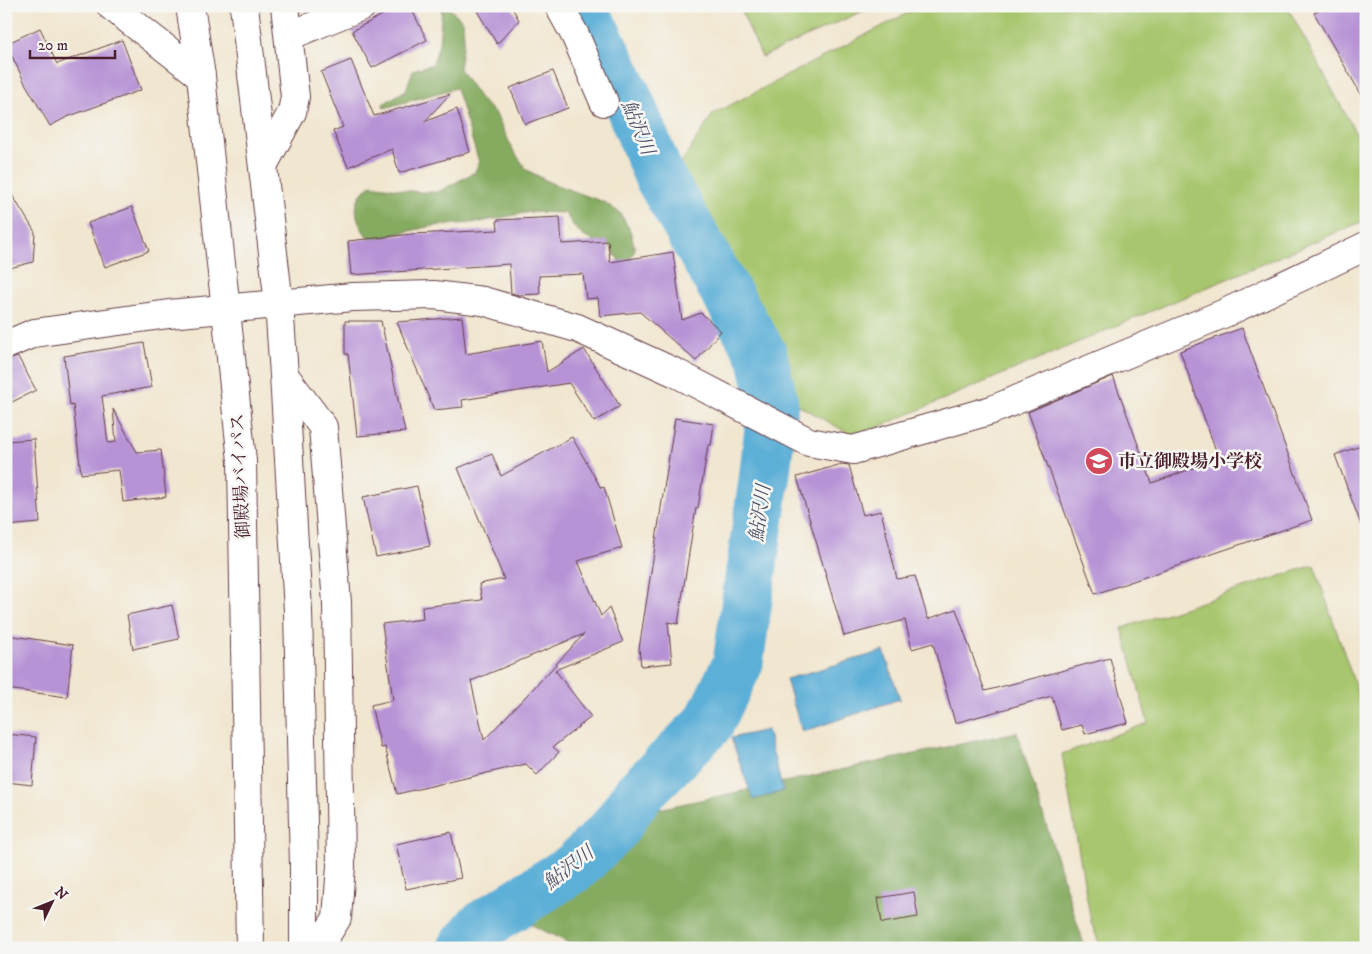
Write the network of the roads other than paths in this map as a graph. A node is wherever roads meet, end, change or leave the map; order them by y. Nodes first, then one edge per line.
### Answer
1 (111, 6) edge
2 (190, 6) edge
3 (244, 6) edge
4 (285, 6) edge
5 (362, 6) edge
6 (559, 6) edge
7 (289, 36) junction
8 (201, 76) junction
9 (604, 102) dead end
10 (263, 166) junction
11 (1366, 246) edge
12 (278, 304) junction
13 (226, 309) junction
14 (6, 345) edge
15 (284, 375) junction
16 (250, 948) edge
17 (304, 948) edge
18 (318, 948) edge

1 - 8 main road
2 - 8 main road, 御殿場バイパス
3 - 10 main road
4 - 7 main road
5 - 7 main road
6 - 9 main road
7 - 10 main road
8 - 13 main road, 御殿場バイパス
10 - 12 main road
11 - 12 main road
12 - 13 main road
12 - 15 main road
13 - 14 main road
13 - 16 main road, 御殿場バイパス
15 - 17 main road
15 - 18 main road

